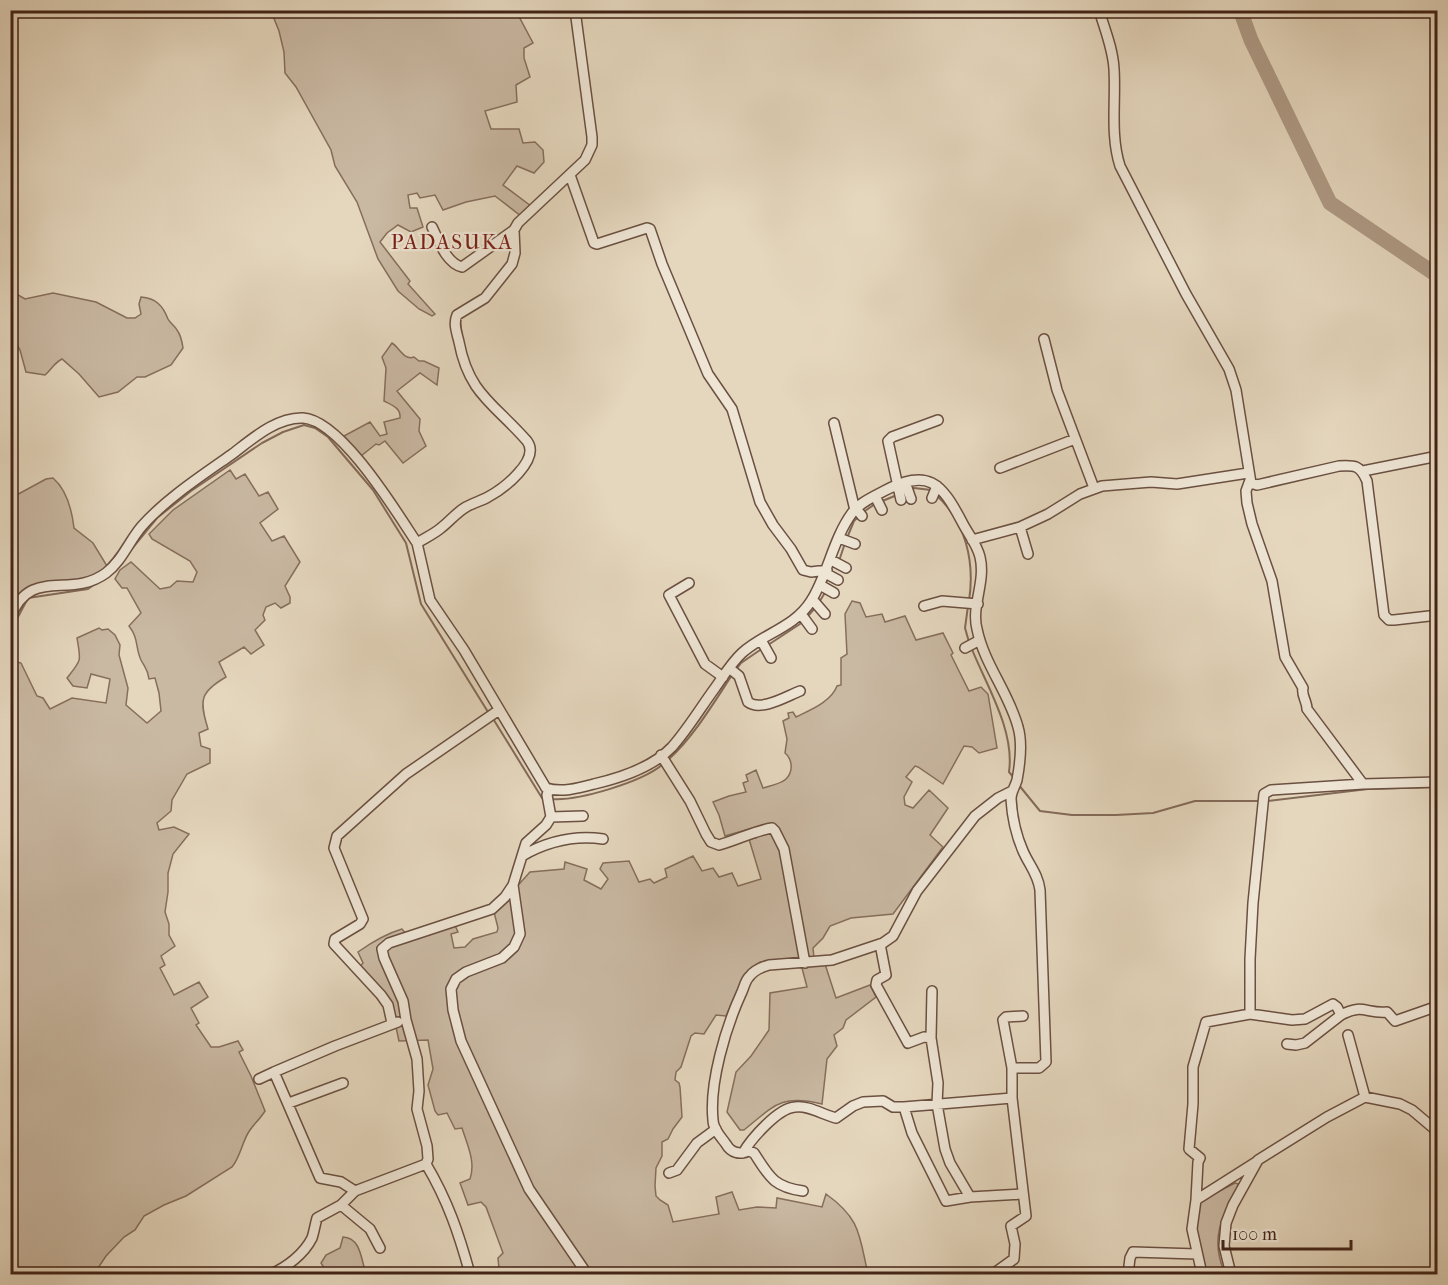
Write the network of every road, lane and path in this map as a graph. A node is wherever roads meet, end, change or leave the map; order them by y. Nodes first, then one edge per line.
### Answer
1 (574, 10) edge
2 (1099, 10) edge
3 (570, 175) junction
4 (432, 227) dead end
5 (514, 230) junction
6 (1044, 339) dead end
7 (938, 420) dead end
8 (834, 423) dead end
9 (1076, 439) junction
10 (1437, 456) edge
11 (1000, 468) dead end
12 (1363, 471) junction
13 (1249, 477) junction
14 (1094, 488) junction
15 (904, 493) junction
16 (859, 512) junction
17 (1020, 527) junction
18 (972, 540) junction
19 (417, 543) junction
20 (1028, 554) dead end
21 (831, 576) junction
22 (688, 583) dead end
23 (972, 604) junction
24 (924, 606) dead end
25 (1437, 615) edge
26 (10, 618) edge
27 (734, 672) junction
28 (723, 677) junction
29 (800, 691) dead end
30 (498, 711) junction
31 (665, 761) junction
32 (1437, 782) edge
33 (1363, 784) junction
34 (1014, 789) junction
35 (548, 792) junction
36 (583, 816) dead end
37 (550, 817) junction
38 (603, 839) dead end
39 (522, 856) junction
40 (513, 885) junction
41 (880, 944) junction
42 (805, 963) junction
43 (932, 991) dead end
44 (1437, 1006) edge
45 (1250, 1014) junction
46 (1341, 1015) junction
47 (1023, 1016) dead end
48 (406, 1020) junction
49 (392, 1023) junction
50 (1348, 1035) dead end
51 (931, 1038) junction
52 (1287, 1044) dead end
53 (1012, 1068) junction
54 (274, 1072) junction
55 (259, 1079) dead end
56 (343, 1083) dead end
57 (1365, 1097) junction
58 (1012, 1098) junction
59 (288, 1103) junction
60 (937, 1104) junction
61 (904, 1107) junction
62 (716, 1129) junction
63 (1437, 1132) edge
64 (743, 1154) junction
65 (1258, 1161) junction
66 (426, 1164) junction
67 (669, 1173) dead end
68 (356, 1191) junction
69 (803, 1191) dead end
70 (1022, 1194) junction
71 (970, 1197) junction
72 (1196, 1200) junction
73 (341, 1205) junction
74 (381, 1248) dead end
75 (1197, 1254) junction
76 (584, 1273) edge
77 (271, 1275) edge
78 (470, 1275) edge
79 (993, 1275) edge
80 (1128, 1275) edge
81 (1202, 1275) edge
82 (1231, 1275) edge

1 - 3 street
2 - 13 street
3 - 5 street
3 - 21 street
4 - 5 street
5 - 19 street
6 - 9 street
7 - 15 street
8 - 16 street
9 - 11 street
9 - 14 street
10 - 12 street
12 - 13 street
12 - 25 street
13 - 14 street
13 - 33 street
14 - 17 street
15 - 16 street
15 - 18 street
16 - 21 street
17 - 18 street
17 - 20 street
18 - 23 street
19 - 26 street
19 - 30 street
21 - 27 street
22 - 28 street
23 - 24 street
23 - 34 street
27 - 28 street
27 - 29 street
28 - 31 street
30 - 35 street
30 - 49 street
31 - 35 street
31 - 42 street
32 - 33 street
33 - 45 street
34 - 41 street
34 - 53 street
35 - 37 street
36 - 37 street
37 - 39 street
38 - 39 street
39 - 40 street
40 - 48 street
40 - 76 street
41 - 42 street
41 - 51 street
42 - 62 street
43 - 51 street
44 - 46 street
45 - 46 street
45 - 72 street
46 - 52 street
47 - 53 street
48 - 49 street
48 - 66 street
49 - 54 street
50 - 57 street
51 - 60 street
53 - 58 street
54 - 55 street
54 - 59 street
56 - 59 street
57 - 63 street
57 - 65 street
58 - 60 street
58 - 70 street
59 - 68 street
60 - 61 street
60 - 71 street
61 - 64 street
61 - 71 street
62 - 64 street
62 - 67 street
64 - 69 street
65 - 72 street
65 - 82 street
66 - 68 street
66 - 78 street
68 - 73 street
70 - 71 street
70 - 79 street
72 - 75 street
73 - 74 street
73 - 77 street
75 - 80 street
75 - 81 street

